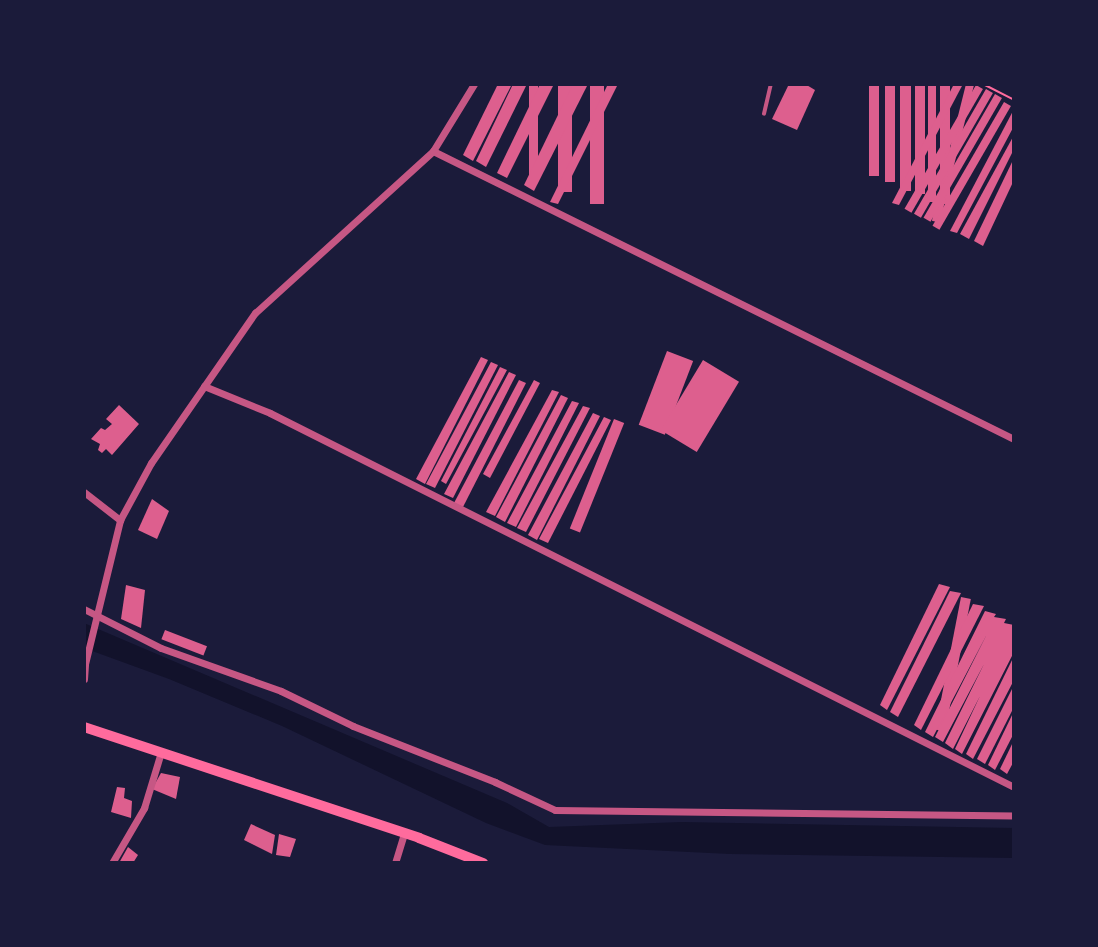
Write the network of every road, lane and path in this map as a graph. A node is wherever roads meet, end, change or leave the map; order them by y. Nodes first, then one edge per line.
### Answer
1 (474, 84) edge
2 (771, 84) edge
3 (983, 84) edge
4 (1014, 100) edge
5 (764, 114) dead end
6 (433, 151) junction
7 (204, 386) junction
8 (1014, 439) edge
9 (84, 492) edge
10 (120, 520) junction
11 (84, 609) edge
12 (96, 614) junction
13 (85, 664) edge
14 (84, 679) edge
15 (84, 727) edge
16 (161, 752) junction
17 (1014, 787) edge
18 (1014, 816) edge
19 (404, 833) junction
20 (111, 863) edge
21 (396, 863) edge
22 (483, 863) edge

1 - 6 street
2 - 5 lane
3 - 4 path
6 - 7 street
6 - 8 street
7 - 10 street
7 - 17 street
9 - 10 street
10 - 12 street
11 - 12 street
12 - 13 street
12 - 18 street
13 - 14 street
15 - 16 main road
16 - 19 main road
16 - 20 street
19 - 21 street
19 - 22 main road

